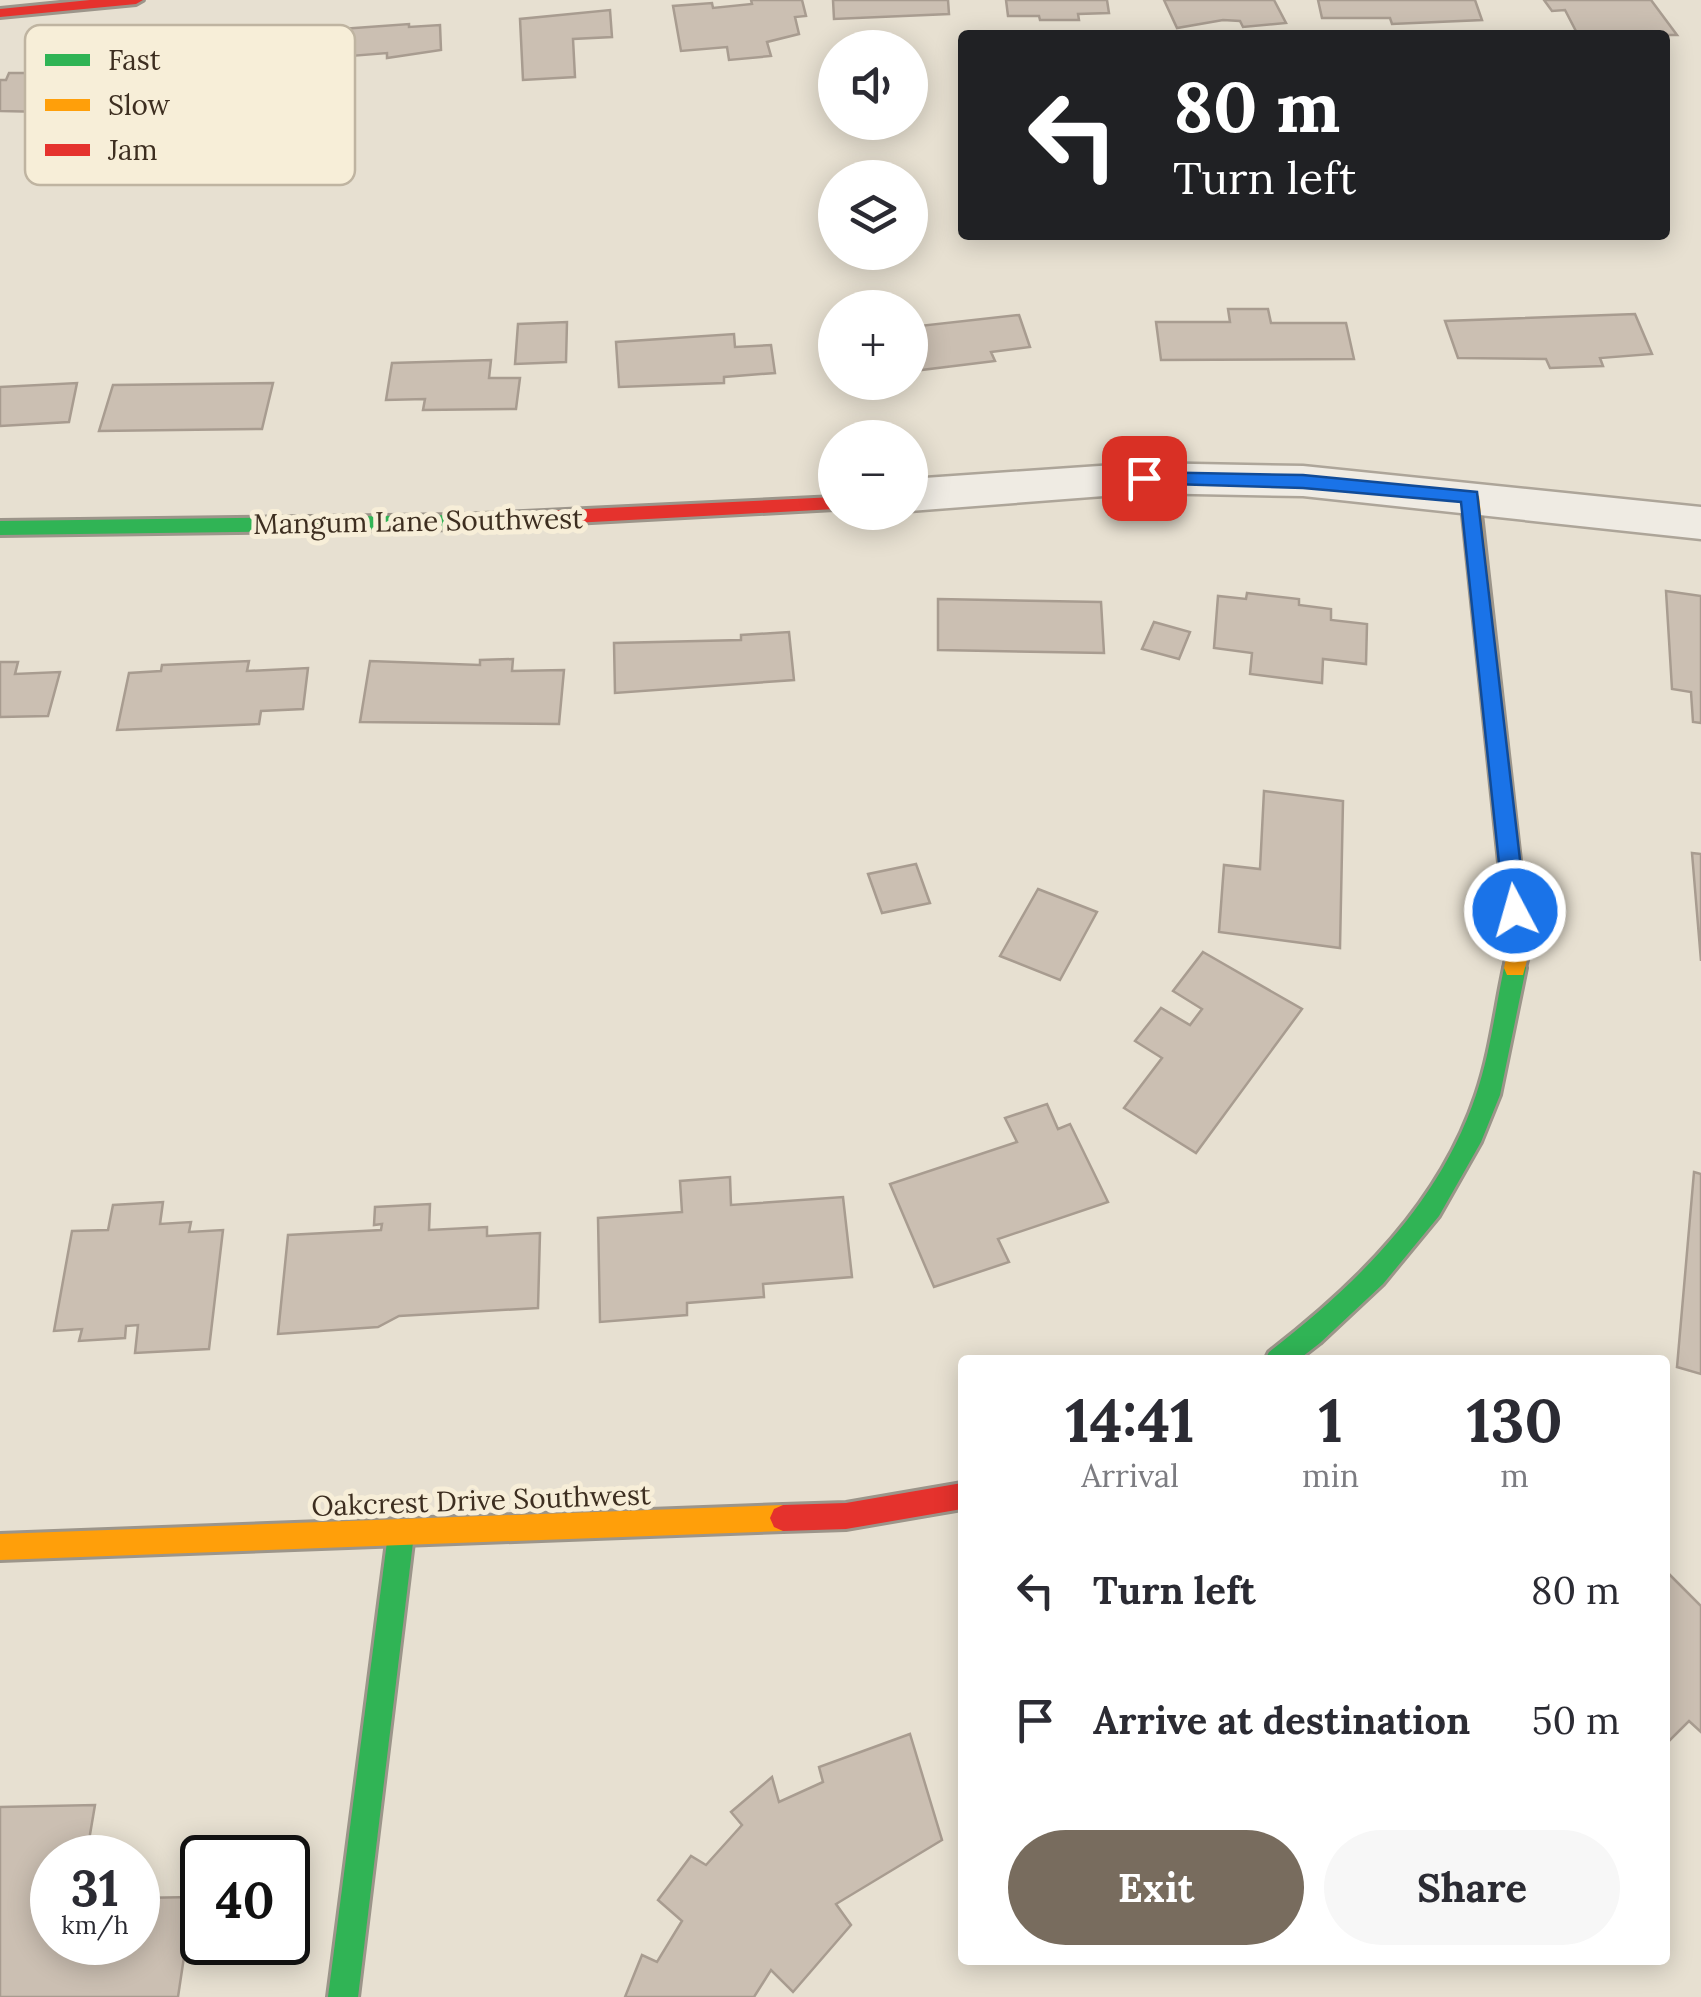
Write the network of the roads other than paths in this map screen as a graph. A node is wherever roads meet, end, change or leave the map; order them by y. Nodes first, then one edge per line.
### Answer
1 (136, 0) edge
2 (0, 12) edge
3 (928, 494) edge
4 (1470, 496) junction
5 (818, 503) edge
6 (1701, 523) edge
7 (0, 528) edge
8 (1285, 1355) edge
9 (958, 1497) edge
10 (401, 1534) junction
11 (0, 1546) edge
12 (343, 1997) edge

1 - 2 street
3 - 4 street
4 - 6 street
4 - 8 street
5 - 7 street, Mangum Lane Southwest
9 - 10 street, Oakcrest Drive Southwest
10 - 11 street, Oakcrest Drive Southwest
10 - 12 street

